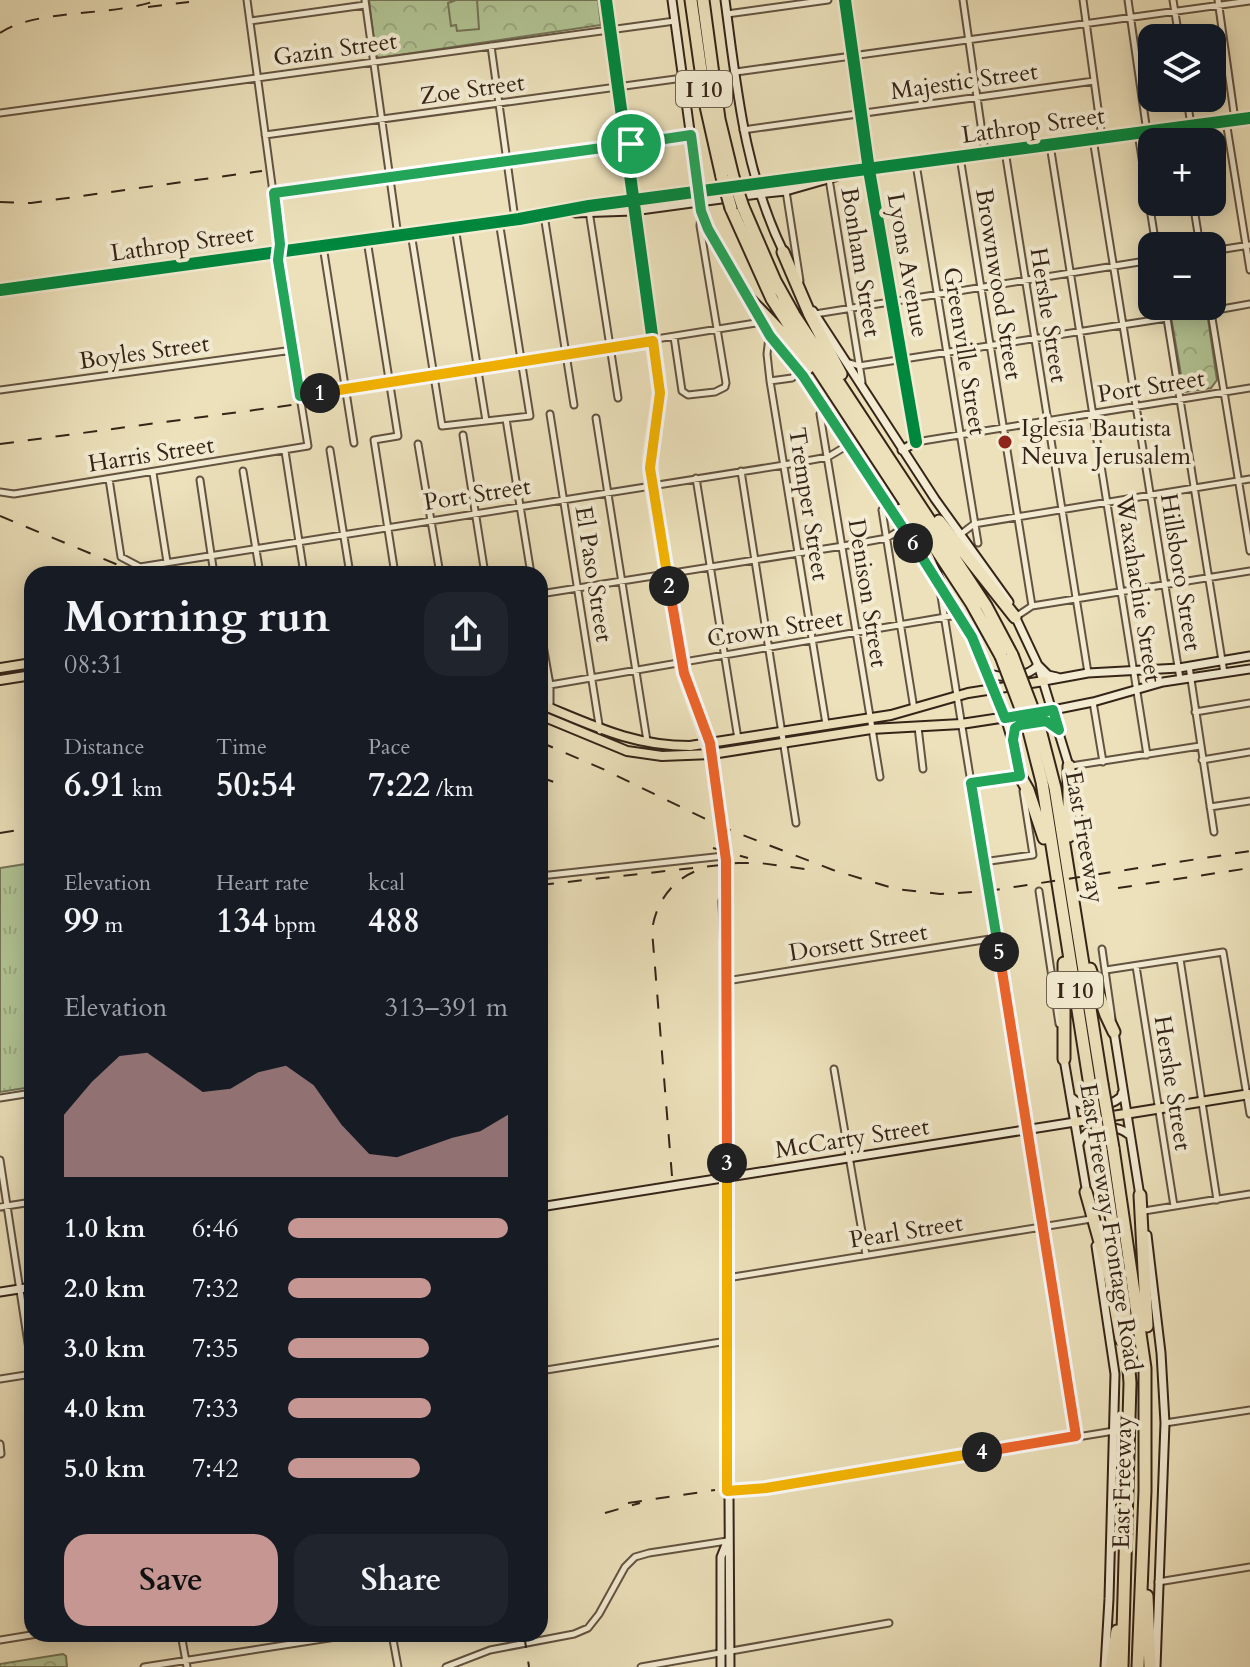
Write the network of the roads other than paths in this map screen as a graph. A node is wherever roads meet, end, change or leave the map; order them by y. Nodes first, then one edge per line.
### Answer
1 (247, 0) edge
2 (606, 0) edge
3 (672, 0) edge
4 (691, 0) edge
5 (703, 0) edge
6 (725, 0) edge
7 (828, 0) edge
8 (845, 0) edge
9 (963, 0) edge
10 (1083, 0) edge
11 (1128, 0) edge
12 (1173, 0) edge
13 (1250, 1) edge
14 (365, 2) edge
15 (1219, 3) edge
16 (1175, 11) junction
17 (727, 14) junction
18 (1130, 17) junction
19 (250, 21) junction
20 (675, 21) junction
21 (1086, 23) junction
22 (1177, 24) edge
23 (610, 30) junction
24 (969, 39) junction
25 (491, 46) junction
26 (852, 55) junction
27 (373, 62) junction
28 (736, 72) junction
29 (257, 78) junction
30 (683, 78) junction
31 (1094, 81) junction
32 (617, 87) junction
33 (977, 97) junction
34 (498, 103) junction
35 (1187, 112) edge
36 (0, 113) edge
37 (860, 113) junction
38 (1250, 118) edge
39 (381, 119) junction
40 (1231, 120) junction
41 (1186, 127) junction
42 (1141, 128) edge
43 (1179, 128) edge
44 (743, 130) junction
45 (1138, 134) edge
46 (265, 135) junction
47 (691, 135) junction
48 (1102, 138) junction
49 (1093, 139) junction
50 (625, 144) junction
51 (1050, 145) junction
52 (1005, 151) junction
53 (985, 154) junction
54 (960, 157) junction
55 (507, 161) junction
56 (916, 164) junction
57 (869, 170) junction
58 (829, 176) junction
59 (390, 177) junction
60 (727, 177) junction
61 (756, 185) junction
62 (786, 191) junction
63 (699, 192) junction
64 (274, 193) junction
65 (758, 194) junction
66 (632, 201) junction
67 (701, 206) junction
68 (737, 208) junction
69 (589, 210) junction
70 (633, 211) junction
71 (603, 213) junction
72 (544, 215) junction
73 (515, 219) junction
74 (499, 221) junction
75 (455, 227) junction
76 (411, 233) junction
77 (398, 236) junction
78 (367, 240) junction
79 (1248, 245) edge
80 (323, 246) junction
81 (1226, 249) edge
82 (279, 252) junction
83 (722, 252) junction
84 (783, 252) junction
85 (705, 257) junction
86 (1138, 262) edge
87 (1113, 266) junction
88 (1250, 270) edge
89 (1069, 273) junction
90 (1025, 280) junction
91 (981, 287) junction
92 (801, 289) junction
93 (0, 290) edge
94 (937, 295) junction
95 (749, 299) junction
96 (892, 302) junction
97 (1250, 304) edge
98 (1226, 306) edge
99 (850, 309) junction
100 (815, 314) junction
101 (1154, 320) edge
102 (1167, 320) edge
103 (1212, 320) edge
104 (762, 322) junction
105 (1122, 325) junction
106 (717, 330) junction
107 (1079, 332) junction
108 (770, 336) junction
109 (674, 337) junction
110 (1034, 339) junction
111 (653, 341) junction
112 (991, 346) junction
113 (610, 348) junction
114 (293, 350) junction
115 (947, 353) junction
116 (566, 355) junction
117 (857, 355) junction
118 (903, 360) junction
119 (522, 361) junction
120 (848, 364) junction
121 (859, 366) junction
122 (477, 369) junction
123 (799, 371) junction
124 (434, 375) junction
125 (770, 381) junction
126 (389, 382) junction
127 (1250, 388) edge
128 (346, 389) junction
129 (830, 389) junction
130 (0, 390) edge
131 (863, 391) junction
132 (1224, 393) junction
133 (300, 396) junction
134 (618, 398) dead end
135 (1180, 400) junction
136 (574, 405) dead end
137 (1136, 406) junction
138 (1092, 413) junction
139 (550, 414) dead end
140 (820, 414) dead end
141 (596, 418) dead end
142 (506, 419) junction
143 (486, 421) junction
144 (1048, 421) junction
145 (1004, 428) junction
146 (871, 431) junction
147 (463, 435) dead end
148 (960, 435) junction
149 (916, 442) junction
150 (354, 443) dead end
151 (418, 444) dead end
152 (848, 445) junction
153 (330, 450) dead end
154 (902, 450) junction
155 (285, 451) junction
156 (872, 453) junction
157 (828, 457) junction
158 (784, 465) junction
159 (243, 471) dead end
160 (741, 471) junction
161 (897, 471) junction
162 (153, 473) junction
163 (696, 478) junction
164 (109, 479) junction
165 (1250, 479) edge
166 (200, 480) dead end
167 (1239, 481) junction
168 (652, 485) junction
169 (1195, 488) junction
170 (608, 491) junction
171 (0, 492) edge
172 (1150, 495) junction
173 (564, 499) junction
174 (1106, 503) junction
175 (520, 506) junction
176 (882, 510) dead end
177 (1062, 510) junction
178 (476, 512) junction
179 (1018, 517) junction
180 (431, 520) junction
181 (974, 524) junction
182 (387, 527) junction
183 (903, 528) junction
184 (343, 534) junction
185 (961, 534) junction
186 (887, 538) junction
187 (299, 541) junction
188 (978, 543) dead end
189 (843, 546) junction
190 (255, 548) junction
191 (1250, 551) edge
192 (798, 553) junction
193 (211, 555) junction
194 (755, 560) junction
195 (167, 562) junction
196 (138, 566) edge
197 (145, 566) edge
198 (213, 566) edge
199 (258, 566) edge
200 (303, 566) edge
201 (349, 566) edge
202 (394, 566) edge
203 (439, 566) edge
204 (484, 566) edge
205 (530, 566) edge
206 (711, 566) junction
207 (1250, 571) edge
208 (667, 574) junction
209 (1209, 577) junction
210 (623, 581) junction
211 (1165, 584) junction
212 (578, 588) junction
213 (940, 590) junction
214 (1121, 592) junction
215 (548, 593) edge
216 (1077, 599) junction
217 (1032, 606) junction
218 (958, 615) junction
219 (1015, 617) junction
220 (944, 619) junction
221 (901, 626) junction
222 (857, 633) junction
223 (813, 640) junction
224 (769, 647) junction
225 (725, 654) junction
226 (1007, 656) junction
227 (1250, 656) edge
228 (1222, 661) junction
229 (682, 662) junction
230 (24, 664) edge
231 (1038, 665) junction
232 (1189, 666) junction
233 (0, 668) edge
234 (1179, 668) junction
235 (637, 669) junction
236 (1250, 669) edge
237 (988, 673) junction
238 (1088, 673) junction
239 (1134, 673) junction
240 (1224, 673) junction
241 (548, 674) edge
242 (24, 676) edge
243 (593, 678) junction
244 (1061, 678) junction
245 (1190, 678) junction
246 (1180, 679) junction
247 (0, 680) edge
248 (1044, 681) junction
249 (550, 685) junction
250 (995, 688) junction
251 (1136, 689) junction
252 (968, 693) junction
253 (957, 695) junction
254 (1093, 702) junction
255 (1250, 703) edge
256 (550, 708) joint
257 (1065, 708) junction
258 (914, 709) junction
259 (1053, 710) junction
260 (1195, 712) junction
261 (548, 718) edge
262 (870, 718) junction
263 (1005, 718) junction
264 (988, 720) junction
265 (826, 724) junction
266 (961, 724) junction
267 (917, 726) junction
268 (1034, 726) junction
269 (600, 729) junction
270 (871, 729) junction
271 (1059, 730) junction
272 (782, 733) junction
273 (597, 739) junction
274 (738, 739) junction
275 (1013, 740) junction
276 (710, 743) junction
277 (783, 743) junction
278 (648, 744) junction
279 (1200, 746) junction
280 (1250, 752) edge
281 (712, 754) junction
282 (1147, 755) junction
283 (1202, 760) junction
284 (1103, 762) junction
285 (1069, 766) junction
286 (923, 769) dead end
287 (1020, 776) junction
288 (880, 777) dead end
289 (971, 783) junction
290 (1250, 801) edge
291 (1210, 807) junction
292 (796, 823) dead end
293 (1214, 832) dead end
294 (1052, 852) junction
295 (724, 856) junction
296 (1086, 857) dead end
297 (983, 862) junction
298 (548, 875) edge
299 (1039, 891) dead end
300 (1059, 895) junction
301 (1075, 907) junction
302 (996, 938) junction
303 (1102, 949) dead end
304 (1180, 959) junction
305 (1136, 966) junction
306 (1106, 970) junction
307 (726, 981) junction
308 (1114, 1032) junction
309 (1064, 1059) junction
310 (834, 1069) dead end
311 (1096, 1085) junction
312 (1122, 1087) junction
313 (24, 1094) edge
314 (1248, 1094) edge
315 (1070, 1096) junction
316 (0, 1098) edge
317 (1202, 1102) junction
318 (1159, 1109) junction
319 (1126, 1114) junction
320 (1250, 1114) edge
321 (1075, 1122) junction
322 (1028, 1130) junction
323 (1130, 1135) junction
324 (1078, 1147) junction
325 (1107, 1149) junction
326 (851, 1158) junction
327 (0, 1160) edge
328 (727, 1178) junction
329 (1086, 1192) junction
330 (1250, 1194) edge
331 (1140, 1195) junction
332 (1217, 1200) junction
333 (24, 1203) edge
334 (548, 1206) edge
335 (1174, 1206) junction
336 (3, 1207) edge
337 (1144, 1211) junction
338 (1091, 1219) junction
339 (1043, 1227) junction
340 (866, 1255) junction
341 (727, 1278) junction
342 (24, 1288) edge
343 (20, 1289) junction
344 (0, 1292) edge
345 (24, 1316) edge
346 (727, 1341) junction
347 (548, 1370) edge
348 (24, 1373) edge
349 (0, 1379) edge
350 (1146, 1394) junction
351 (1250, 1410) edge
352 (1165, 1423) junction
353 (1130, 1426) junction
354 (1115, 1431) junction
355 (1076, 1436) junction
356 (0, 1444) edge
357 (1, 1454) edge
358 (727, 1491) junction
359 (728, 1541) junction
360 (1143, 1565) junction
361 (1250, 1567) edge
362 (1125, 1575) junction
363 (1158, 1582) junction
364 (889, 1623) dead end
365 (24, 1636) edge
366 (548, 1639) edge
367 (0, 1640) edge
368 (182, 1642) edge
369 (310, 1642) edge
370 (393, 1642) edge
371 (532, 1642) edge
372 (726, 1652) junction
373 (186, 1664) edge
374 (144, 1667) edge
375 (398, 1667) edge
376 (446, 1667) edge
377 (641, 1667) edge
378 (721, 1667) edge
379 (730, 1667) edge
380 (1105, 1667) edge
381 (1111, 1667) edge
382 (1122, 1667) edge
383 (1138, 1667) edge
384 (1150, 1667) edge
385 (1156, 1667) edge

1 - 19 street
2 - 23 main road
3 - 20 main road
4 - 60 highway, East Freeway / I 10
5 - 60 highway, East Freeway / I 10
6 - 17 main road
7 - 17 street
8 - 26 main road, Lyons Avenue
9 - 24 street
10 - 21 street
11 - 18 street
12 - 16 street
13 - 15 street
14 - 19 street
14 - 27 street
15 - 16 street
15 - 40 street
16 - 18 street
16 - 22 street
17 - 28 main road
18 - 21 street
18 - 42 street
19 - 29 street
20 - 23 street, Gazin Street
20 - 30 main road
21 - 24 street
21 - 31 street
23 - 25 street, Gazin Street
23 - 32 main road
24 - 26 street
24 - 33 street
25 - 27 street, Gazin Street
25 - 34 street
26 - 28 street
26 - 37 main road, Lyons Avenue
27 - 29 street, Gazin Street
27 - 39 street
28 - 44 main road
29 - 36 street, Gazin Street
29 - 46 street
30 - 32 street, Zoe Street
30 - 47 main road
31 - 33 street, Majestic Street
31 - 48 street
32 - 34 street, Zoe Street
32 - 50 main road
33 - 37 street, Majestic Street
33 - 53 street
34 - 39 street, Zoe Street
34 - 55 street
35 - 41 street
37 - 44 street, Majestic Street
37 - 57 main road, Lyons Avenue
38 - 40 main road, Lathrop Street
39 - 46 street, Zoe Street
39 - 59 street
40 - 41 main road, Lathrop Street
40 - 79 street
41 - 43 main road, Lathrop Street
44 - 61 main road
45 - 48 main road, Lathrop Street
46 - 64 street
47 - 50 street
47 - 63 main road
48 - 49 main road, Lathrop Street
49 - 51 main road, Lathrop Street
49 - 87 street, Hillsboro Street
50 - 55 street
50 - 66 main road
51 - 52 main road, Lathrop Street
51 - 89 street, Waxahachie Street
52 - 53 main road, Lathrop Street
52 - 90 street, Hershe Street
53 - 54 main road, Lathrop Street
54 - 56 main road, Lathrop Street
54 - 91 street, Brownwood Street
55 - 59 street
55 - 73 street
56 - 57 main road, Lathrop Street
56 - 94 street, Greenville Street
57 - 58 main road, Lathrop Street
57 - 96 main road, Lyons Avenue
58 - 61 main road, Lathrop Street
58 - 62 main road, Lathrop Street
58 - 99 street, Bonham Street
59 - 64 street
59 - 77 street
60 - 68 highway, East Freeway / I 10, bridge
61 - 63 main road, Lathrop Street
61 - 65 main road
62 - 65 main road, Lathrop Street
62 - 92 street
63 - 66 main road, Lathrop Street
63 - 67 main road
64 - 82 street
65 - 67 main road, Lathrop Street
65 - 84 main road
66 - 69 main road, Lathrop Street
66 - 70 main road
66 - 71 main road
67 - 70 main road, Lathrop Street
67 - 83 main road
67 - 85 street
68 - 129 highway, East Freeway / I 10
68 - 146 highway, East Freeway / I 10
69 - 71 main road, Lathrop Street
69 - 72 main road, Lathrop Street
69 - 113 street
70 - 71 main road, Lathrop Street
70 - 111 main road
72 - 73 main road, Lathrop Street
72 - 116 street
73 - 74 main road, Lathrop Street
74 - 75 main road, Lathrop Street
74 - 119 street
75 - 76 main road, Lathrop Street
75 - 122 street
76 - 77 main road, Lathrop Street
76 - 124 street
77 - 78 main road, Lathrop Street
78 - 80 main road, Lathrop Street
78 - 126 street
79 - 81 street
79 - 88 street
80 - 82 main road, Lathrop Street
80 - 128 street
82 - 93 main road, Lathrop Street
82 - 114 street
83 - 85 street
83 - 95 main road
84 - 92 main road
84 - 146 highway
85 - 106 street
86 - 87 street
87 - 89 street
87 - 105 street, Hillsboro Street
89 - 90 street
89 - 107 street, Waxahachie Street
90 - 91 street
90 - 110 street, Hershe Street
91 - 94 street
91 - 112 street, Brownwood Street
92 - 100 main road
94 - 96 street
94 - 115 street, Greenville Street
95 - 104 main road
95 - 129 highway
96 - 99 street
96 - 118 main road, Lyons Avenue
97 - 98 street
99 - 100 street
99 - 117 street, Bonham Street
100 - 120 main road
101 - 105 street
102 - 135 street
103 - 132 street
104 - 106 street
104 - 108 main road
105 - 107 street
105 - 137 street, Hillsboro Street
106 - 109 street
106 - 109 street
107 - 110 street
107 - 138 street, Waxahachie Street
108 - 123 main road
108 - 125 street, Tremper Street
109 - 111 street
110 - 112 street
110 - 144 street, Hershe Street
111 - 113 street
111 - 168 main road
112 - 115 street
112 - 145 street, Brownwood Street
113 - 116 street
113 - 134 street
114 - 130 street, Boyles Street
114 - 133 street
115 - 118 street
115 - 148 street, Greenville Street
116 - 119 street
116 - 136 street
117 - 120 street, Bonham Street
117 - 121 street, Bonham Street
118 - 121 street
118 - 149 main road, Lyons Avenue
119 - 122 street
119 - 142 street
120 - 121 street, Bonham Street
120 - 131 main road
121 - 131 street, Bonham Street
122 - 124 street
122 - 143 street
123 - 125 street
123 - 152 main road
124 - 126 street
124 - 143 street
125 - 158 street, Tremper Street
126 - 128 street
126 - 182 street
127 - 132 street, Port Street
128 - 133 street
128 - 150 street
129 - 156 highway, East Freeway / I 10
131 - 154 main road
132 - 135 street, Port Street
132 - 167 street
133 - 155 street, Harris Street
135 - 137 street, Port Street
135 - 169 street
137 - 138 street, Port Street
137 - 172 street, Hillsboro Street
138 - 144 street, Port Street
138 - 174 street, Waxahachie Street
139 - 173 street, El Paso Street
140 - 157 street, Denison Street
141 - 170 street
142 - 143 street
142 - 175 street
144 - 145 street, Port Street
144 - 177 street, Hershe Street
145 - 148 street, Port Street
145 - 179 street, Brownwood Street
146 - 161 highway, East Freeway / I 10
147 - 178 street
148 - 149 street, Port Street
148 - 181 street, Greenville Street
149 - 154 main road
151 - 180 street
152 - 157 street, Port Street
152 - 183 main road
153 - 184 street
154 - 185 main road
155 - 162 street, Harris Street
155 - 187 street
156 - 213 highway
156 - 226 highway, East Freeway / I 10
157 - 158 street, Port Street
157 - 189 street, Denison Street
158 - 160 street, Port Street
158 - 192 street, Tremper Street
159 - 190 street
160 - 163 street, Port Street
160 - 194 street
161 - 219 highway
161 - 226 highway, East Freeway / I 10
162 - 164 street, Harris Street
162 - 195 street
163 - 168 street, Port Street
163 - 206 street
164 - 171 street, Harris Street
164 - 196 street, Port Street
165 - 167 street
166 - 193 street
167 - 169 street
167 - 191 street
168 - 170 street, Port Street
168 - 208 main road
169 - 172 street
169 - 209 street
170 - 173 street, Port Street
170 - 210 street
172 - 174 street
172 - 211 street, Hillsboro Street
173 - 175 street, Port Street
173 - 212 street, El Paso Street
174 - 177 street
174 - 214 street, Waxahachie Street
175 - 178 street, Port Street
175 - 205 street
176 - 186 street
177 - 179 street
177 - 216 street, Hershe Street
178 - 180 street, Port Street
178 - 204 street
179 - 181 street
179 - 217 street, Brownwood Street
180 - 182 street, Port Street
180 - 203 street
181 - 185 street
181 - 188 street, Greenville Street
182 - 184 street, Port Street
182 - 202 street
183 - 186 street
183 - 213 main road
184 - 187 street, Port Street
184 - 201 street
185 - 219 main road
186 - 189 street
186 - 221 street
187 - 190 street, Port Street
187 - 200 street
189 - 192 street
189 - 222 street, Denison Street
190 - 193 street, Port Street
190 - 199 street
192 - 194 street
192 - 223 street, Tremper Street
193 - 195 street, Port Street
193 - 198 street
194 - 206 street
194 - 224 street
195 - 197 street, Port Street
206 - 208 street
206 - 225 street
207 - 209 street
208 - 210 street
208 - 229 main road
209 - 211 street
209 - 228 street
210 - 212 street
210 - 235 street
211 - 214 street
211 - 234 street, Hillsboro Street
212 - 215 street
212 - 243 street, El Paso Street
213 - 218 main road
213 - 220 street
214 - 216 street
214 - 239 street, Waxahachie Street
216 - 217 street
216 - 238 street, Hershe Street
217 - 219 street
218 - 220 street, Crown Street
218 - 237 main road
219 - 231 main road
220 - 221 street, Crown Street
220 - 253 street
221 - 222 street, Crown Street
221 - 258 street
222 - 223 street, Crown Street
222 - 262 street, Denison Street
223 - 224 street, Crown Street
223 - 265 street, Tremper Street
224 - 225 street, Crown Street
224 - 272 street
225 - 229 street, Crown Street
225 - 274 street
226 - 268 highway, East Freeway / I 10, bridge
227 - 228 main road
228 - 232 main road
228 - 240 street
229 - 235 street, Crown Street
229 - 276 main road
230 - 233 main road
231 - 237 main road
231 - 244 main road
231 - 248 main road
232 - 234 main road
232 - 245 street, Hillsboro Street
234 - 239 main road
234 - 246 street, Hillsboro Street
235 - 243 street, Crown Street
235 - 278 street
236 - 240 main road
237 - 250 main road
237 - 252 main road
238 - 239 main road
238 - 244 main road
239 - 251 street, Waxahachie Street
240 - 245 main road
241 - 249 street
242 - 247 main road
243 - 249 street, Crown Street
243 - 269 street, El Paso Street
244 - 248 main road
245 - 246 main road
245 - 260 street, Hillsboro Street
246 - 251 main road
248 - 250 main road
248 - 259 main road
249 - 256 street
250 - 252 main road
250 - 263 main road
251 - 254 main road
251 - 282 street, Waxahachie Street
252 - 253 main road
253 - 258 main road
253 - 266 street
254 - 257 main road
254 - 284 street
255 - 260 street
256 - 269 main road
257 - 259 main road
257 - 271 main road
258 - 262 main road
259 - 263 main road
259 - 271 main road
260 - 279 street, Hillsboro Street
261 - 273 main road
262 - 265 main road
262 - 270 street, Denison Street
263 - 264 main road
263 - 275 main road
264 - 266 main road
264 - 275 main road
265 - 272 main road
266 - 267 main road
266 - 289 street
267 - 270 main road
267 - 286 street
268 - 294 highway, East Freeway / I 10
268 - 301 highway, East Freeway / I 10
269 - 273 street, El Paso Street
269 - 278 main road
270 - 277 main road
270 - 288 street, Denison Street
271 - 275 main road
271 - 285 main road
272 - 274 main road
272 - 277 street
273 - 281 main road
274 - 276 main road
275 - 287 main road
276 - 278 main road
276 - 281 main road
277 - 281 main road
277 - 292 street
279 - 282 street
279 - 283 street, Hillsboro Street
280 - 283 street
281 - 295 main road
282 - 284 street
283 - 291 street, Hillsboro Street
284 - 285 street
285 - 296 street
285 - 301 highway
287 - 289 street
287 - 294 highway
287 - 297 street
289 - 297 street
290 - 291 street
291 - 293 street, Hillsboro Street
294 - 300 highway, East Freeway / I 10
295 - 298 street
295 - 307 main road
297 - 302 street
299 - 309 street, East Freeway Frontage Road
300 - 309 highway
300 - 311 highway, East Freeway / I 10
301 - 308 highway
301 - 311 highway, East Freeway / I 10
302 - 307 street, Dorsett Street
302 - 322 street
303 - 306 street, East Freeway Frontage Road
304 - 305 street
304 - 314 street
304 - 317 street
305 - 306 street
305 - 318 street, Hershe Street
306 - 308 street, East Freeway Frontage Road
307 - 328 main road
308 - 312 main road, East Freeway Frontage Road
309 - 315 main road, East Freeway Frontage Road
310 - 326 street
311 - 325 highway, East Freeway / I 10, bridge
312 - 315 main road
312 - 319 main road, East Freeway Frontage Road
313 - 316 street
314 - 317 main road
314 - 320 street
315 - 321 main road, East Freeway Frontage Road
317 - 318 main road
317 - 332 street
318 - 319 main road
318 - 335 street, Hershe Street
319 - 321 main road
319 - 323 main road, East Freeway Frontage Road
321 - 322 main road, McCarty Street
321 - 324 main road, East Freeway Frontage Road
322 - 326 main road, McCarty Street
322 - 339 street
323 - 324 main road
323 - 331 main road, East Freeway Frontage Road
324 - 329 main road, East Freeway Frontage Road
325 - 350 highway, East Freeway / I 10
325 - 353 highway, East Freeway / I 10
326 - 328 main road, McCarty Street
326 - 340 street
327 - 336 street
328 - 334 main road, McCarty Street
328 - 341 main road
329 - 338 main road, East Freeway Frontage Road
329 - 353 highway
330 - 332 street
331 - 337 main road, East Freeway Frontage Road
331 - 350 highway
332 - 335 street
333 - 336 street
335 - 337 street
336 - 343 street
337 - 352 main road, East Freeway Frontage Road
338 - 339 street, Pearl Street
338 - 354 main road, East Freeway Frontage Road
339 - 340 street, Pearl Street
339 - 355 street
340 - 341 street, Pearl Street
341 - 346 main road
342 - 343 main road
343 - 344 main road
343 - 345 street
346 - 347 street
346 - 358 main road
348 - 349 street
350 - 360 highway, East Freeway / I 10
351 - 352 street
352 - 363 main road, East Freeway Frontage Road
353 - 362 highway, East Freeway / I 10
354 - 355 street
354 - 380 main road, East Freeway Frontage Road
355 - 358 street
356 - 357 street
358 - 359 main road
359 - 366 street
359 - 372 main road
360 - 383 highway, East Freeway / I 10
360 - 384 highway
361 - 363 street
362 - 381 highway
362 - 382 highway, East Freeway / I 10
363 - 385 main road, East Freeway Frontage Road
364 - 372 street
365 - 367 street
368 - 373 street
369 - 373 street
370 - 375 street
371 - 376 street
372 - 377 street
372 - 378 main road
372 - 379 main road
373 - 374 street

